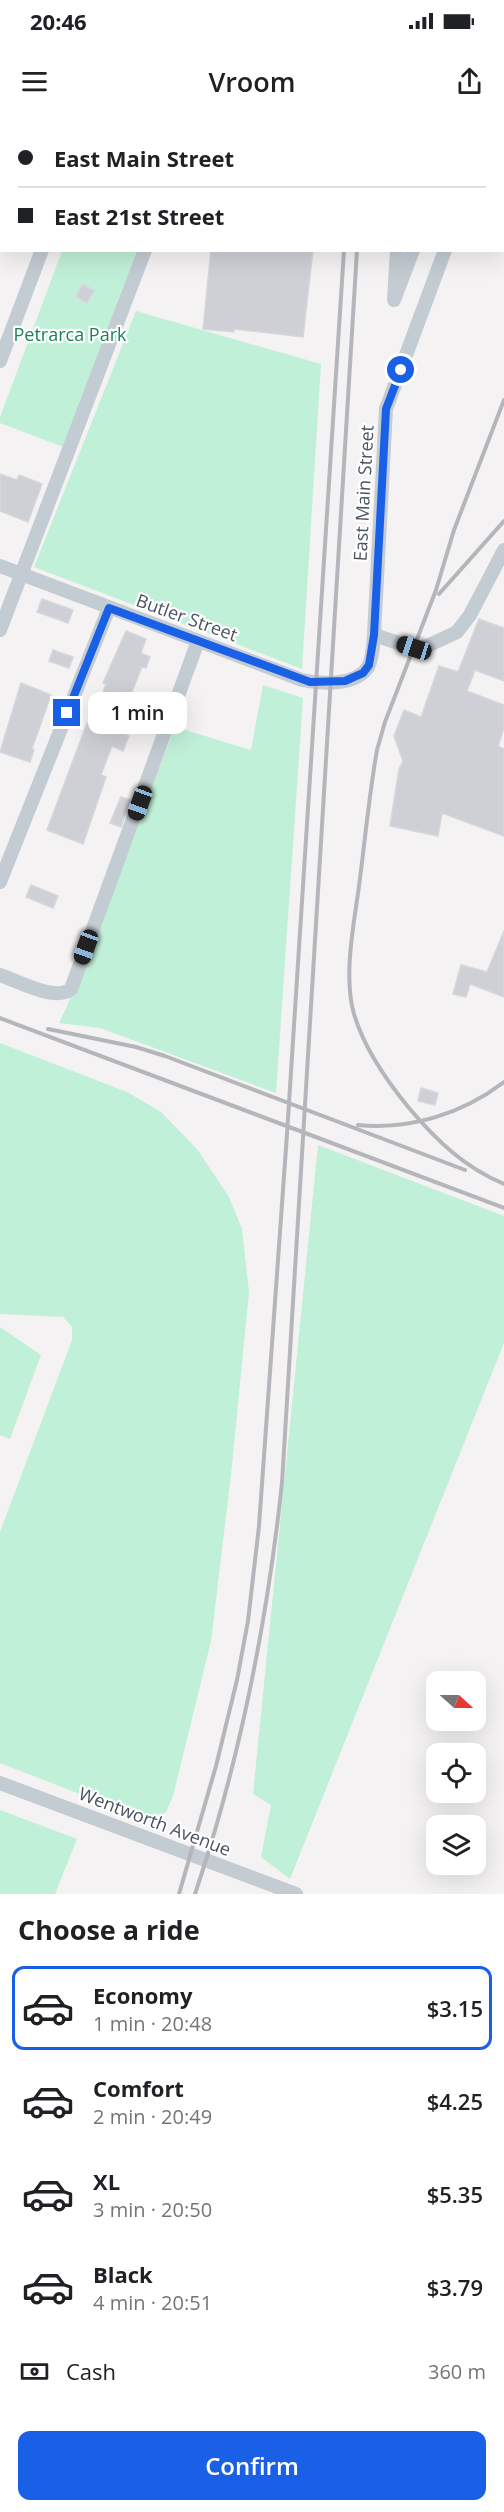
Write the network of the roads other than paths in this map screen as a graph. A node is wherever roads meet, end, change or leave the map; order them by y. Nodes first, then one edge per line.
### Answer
1 (41, 252) edge
2 (144, 252) edge
3 (397, 252) edge
4 (412, 252) edge
5 (444, 252) edge
6 (0, 361) edge
7 (504, 549) edge
8 (0, 566) edge
9 (21, 574) junction
10 (109, 608) junction
11 (0, 630) edge
12 (374, 635) junction
13 (198, 640) junction
14 (363, 673) joint
15 (0, 882) edge
16 (0, 975) edge
17 (0, 1783) edge
18 (296, 1894) edge

1 - 6 street
2 - 9 street
3 - 4 street
5 - 12 street, East Main Street
7 - 12 street
8 - 9 street, Butler Street
9 - 10 street, Butler Street
9 - 11 street
10 - 13 street, Butler Street
10 - 15 street
12 - 14 street, East Main Street
13 - 14 street, Butler Street
13 - 16 street
17 - 18 street, Wentworth Avenue

